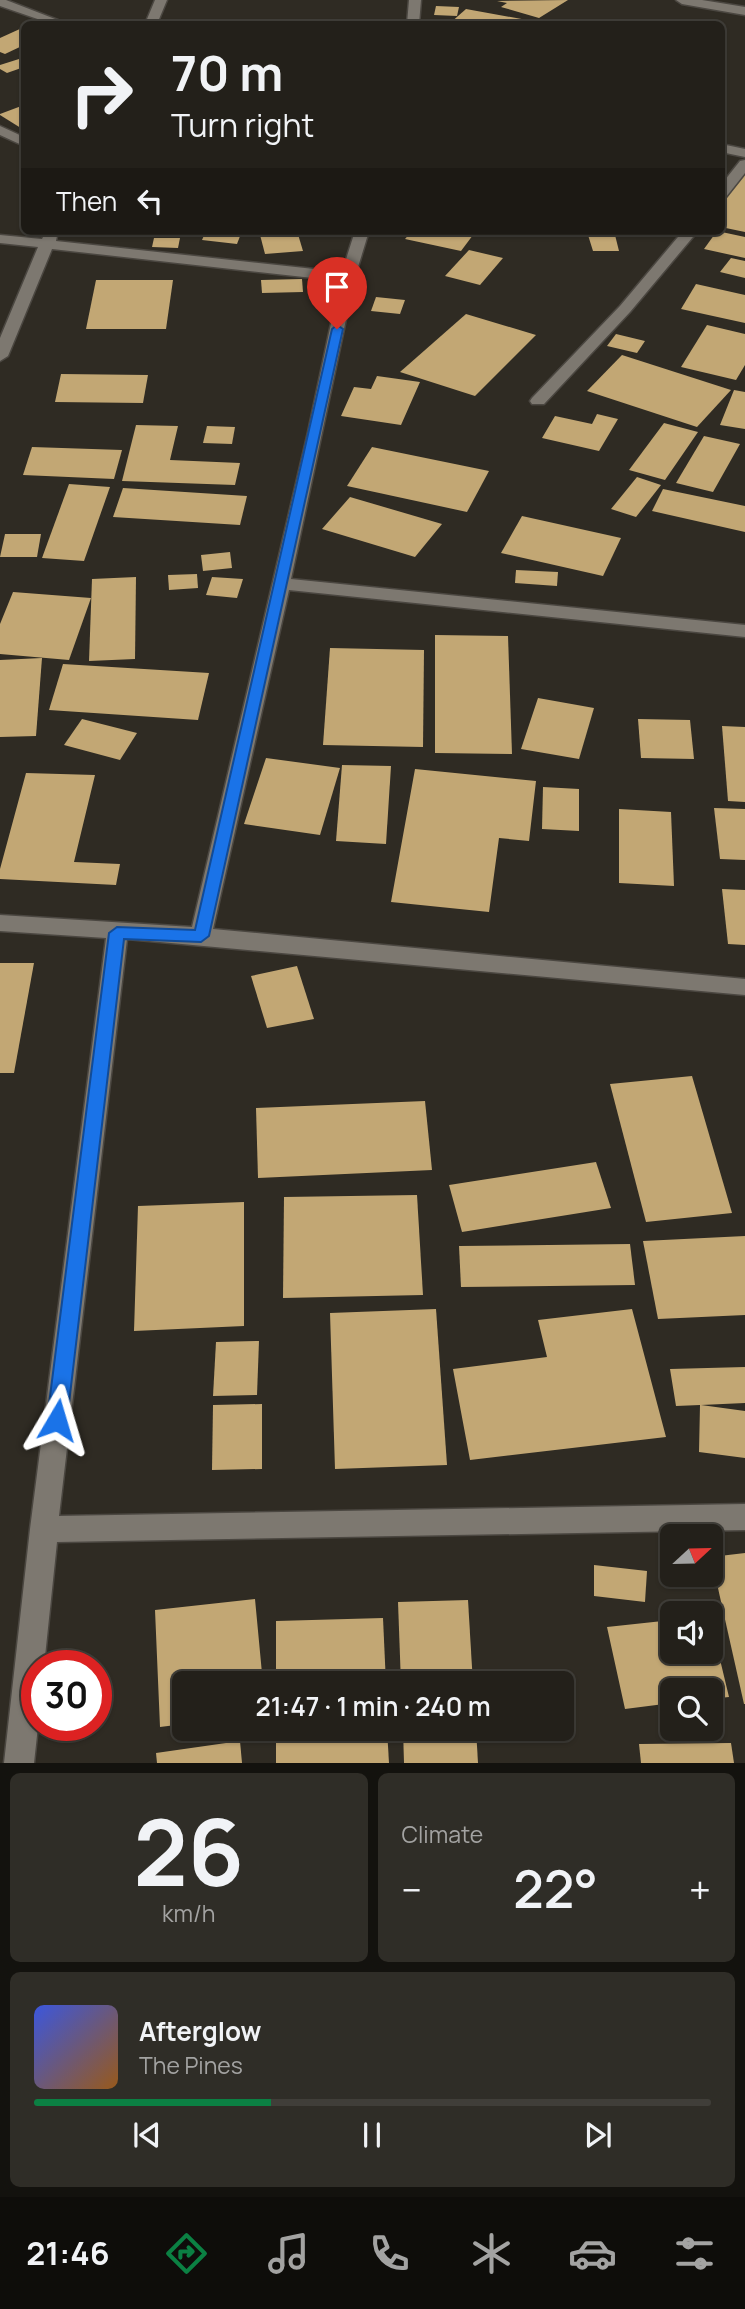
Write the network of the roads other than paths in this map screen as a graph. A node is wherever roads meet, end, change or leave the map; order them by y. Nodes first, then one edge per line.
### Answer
1 (161, 0) edge
2 (415, 0) edge
3 (682, 0) edge
4 (0, 2) edge
5 (745, 11) edge
6 (54, 21) edge
7 (152, 21) edge
8 (413, 21) edge
9 (0, 130) edge
10 (21, 140) edge
11 (725, 149) edge
12 (745, 153) edge
13 (745, 164) edge
14 (725, 189) edge
15 (361, 235) edge
16 (688, 235) edge
17 (49, 238) edge
18 (0, 239) edge
19 (348, 277) junction
20 (0, 356) edge
21 (538, 401) dead end
22 (282, 584) junction
23 (745, 631) edge
24 (0, 923) edge
25 (117, 933) junction
26 (201, 936) junction
27 (745, 987) edge
28 (745, 1517) edge
29 (44, 1529) junction
30 (19, 1763) edge

1 - 7 street
2 - 8 street
3 - 5 street
4 - 6 street
9 - 10 street
11 - 12 street
13 - 14 street
15 - 19 street
16 - 21 street
17 - 18 street
17 - 19 street
17 - 20 street
19 - 22 street
22 - 23 street
22 - 26 street
24 - 25 street
25 - 26 street
25 - 29 street
26 - 27 street
28 - 29 street
29 - 30 street

